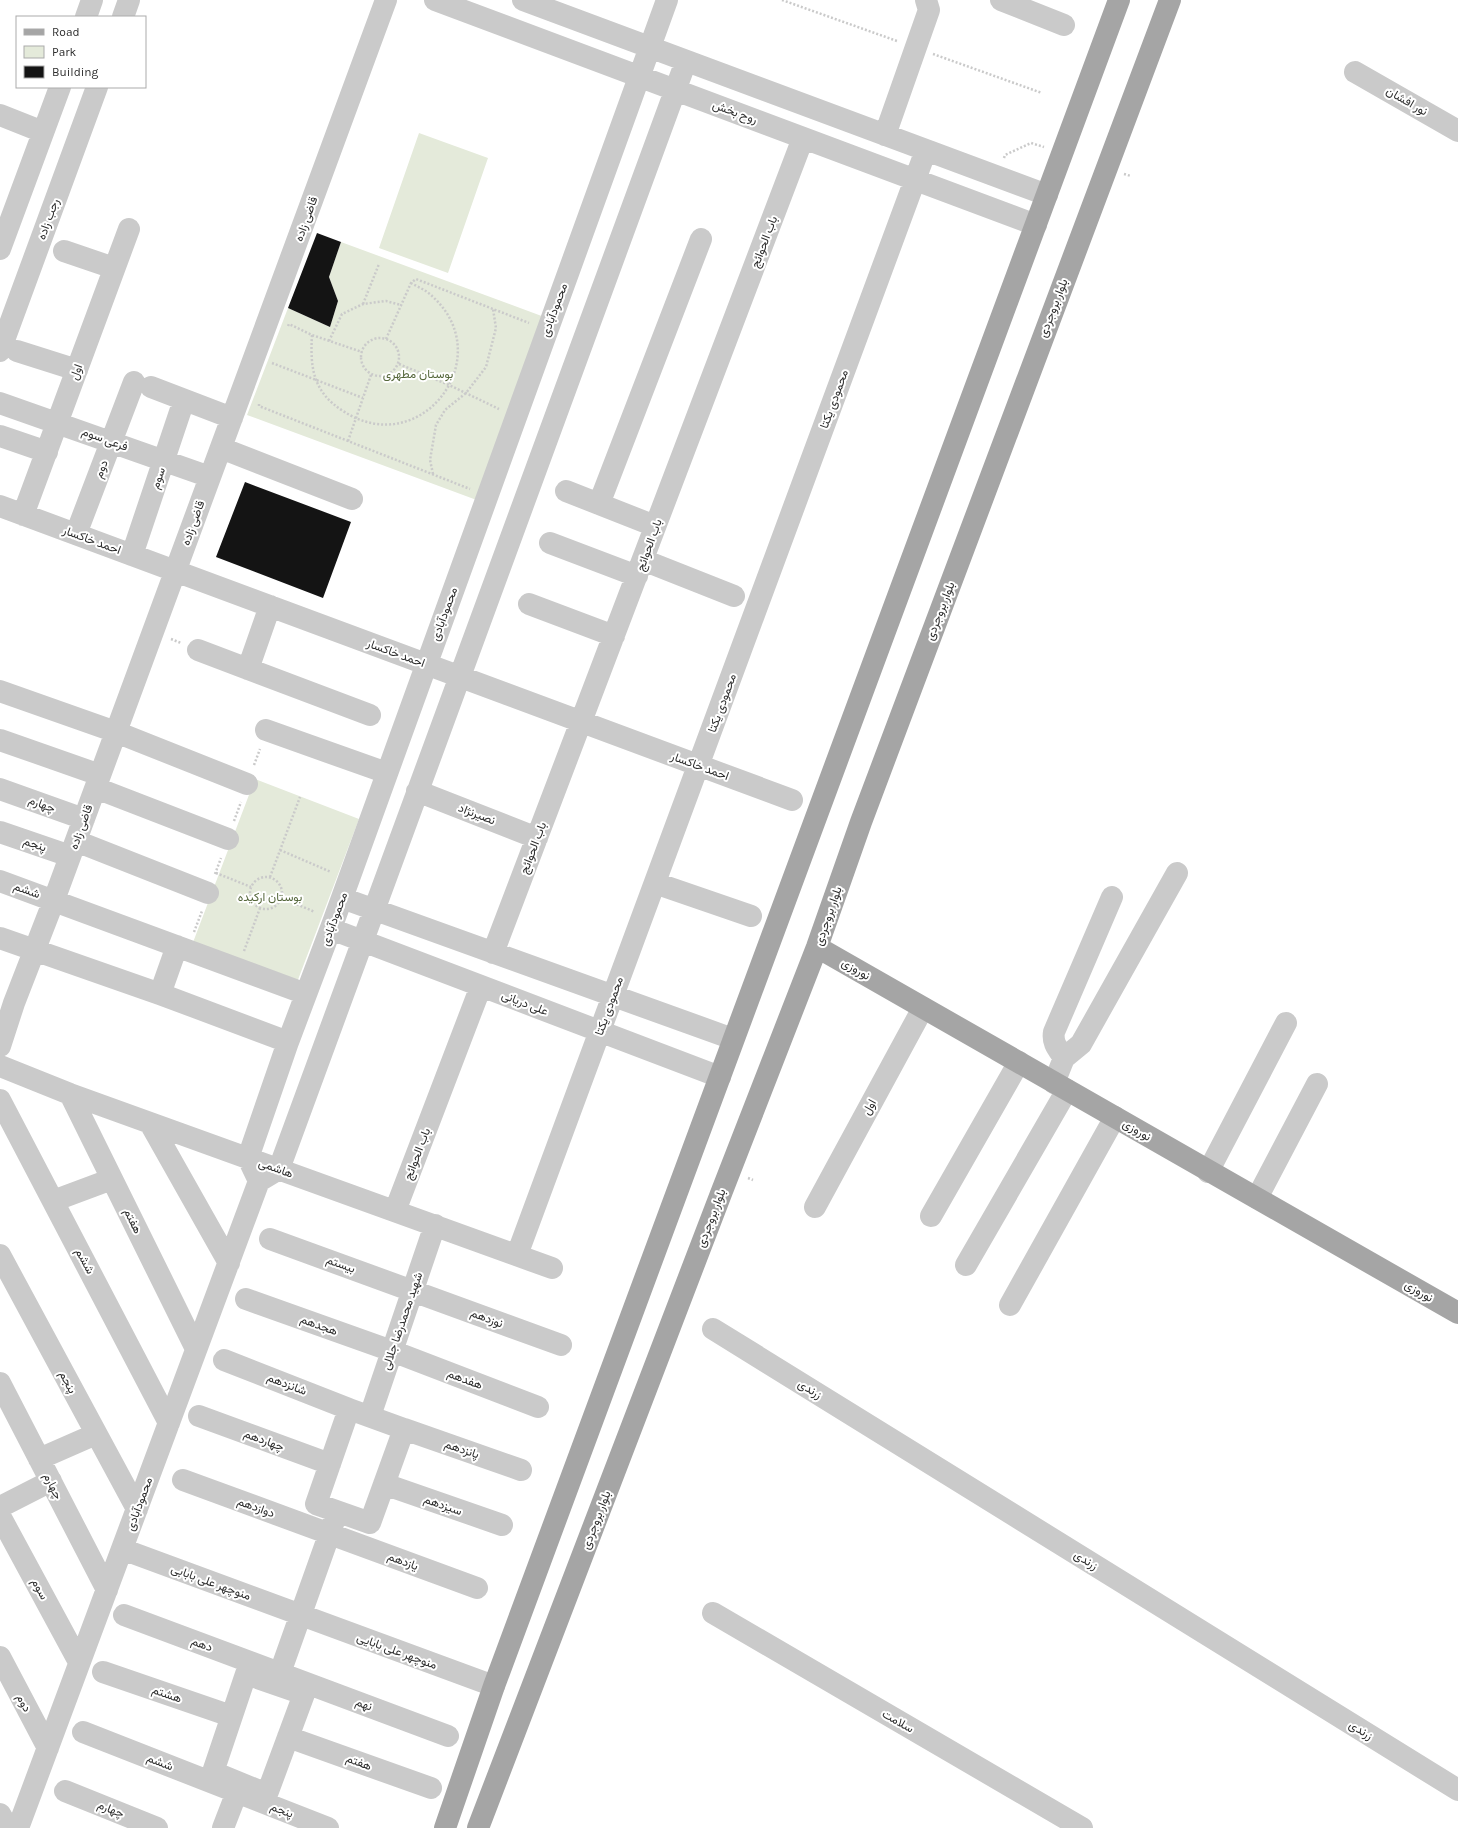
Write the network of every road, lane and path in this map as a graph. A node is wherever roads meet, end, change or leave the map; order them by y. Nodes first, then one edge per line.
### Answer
1 (92, 0) edge
2 (129, 0) edge
3 (386, 0) edge
4 (435, 0) edge
5 (523, 0) edge
6 (666, 0) edge
7 (926, 0) edge
8 (1001, 0) edge
9 (1120, 0) edge
10 (1170, 0) edge
11 (86, 16) edge
12 (123, 16) edge
13 (1064, 25) dead end
14 (649, 47) junction
15 (686, 61) junction
16 (1355, 72) dead end
17 (639, 76) junction
18 (60, 88) edge
19 (97, 88) edge
20 (675, 90) junction
21 (0, 115) edge
22 (1458, 131) edge
23 (43, 132) junction
24 (885, 135) junction
25 (803, 138) junction
26 (1031, 143) dead end
27 (926, 150) junction
28 (1005, 155) dead end
29 (915, 180) junction
30 (1047, 195) junction
31 (1036, 225) junction
32 (129, 229) dead end
33 (701, 239) dead end
34 (0, 249) edge
35 (64, 251) dead end
36 (378, 264) dead end
37 (114, 268) junction
38 (411, 283) junction
39 (363, 304) junction
40 (401, 305) junction
41 (493, 309) junction
42 (532, 324) dead end
43 (287, 330) dead end
44 (312, 335) junction
45 (386, 339) junction
46 (329, 341) junction
47 (8, 351) edge
48 (362, 352) junction
49 (277, 357) dead end
50 (265, 360) junction
51 (398, 364) junction
52 (77, 370) junction
53 (272, 371) dead end
54 (371, 374) junction
55 (315, 379) junction
56 (449, 385) junction
57 (466, 393) junction
58 (363, 398) junction
59 (261, 399) dead end
60 (184, 400) junction
61 (0, 403) edge
62 (516, 417) junction
63 (232, 418) junction
64 (355, 419) junction
65 (58, 422) junction
66 (0, 436) edge
67 (112, 441) junction
68 (348, 441) junction
69 (221, 448) junction
70 (47, 452) junction
71 (164, 460) junction
72 (433, 474) junction
73 (210, 476) junction
74 (472, 490) dead end
75 (566, 491) dead end
76 (352, 499) dead end
77 (599, 504) junction
78 (0, 506) edge
79 (24, 515) junction
80 (656, 526) junction
81 (76, 534) junction
82 (550, 543) dead end
83 (132, 555) junction
84 (640, 568) junction
85 (176, 571) junction
86 (734, 596) dead end
87 (529, 604) dead end
88 (270, 606) junction
89 (153, 632) junction
90 (614, 636) junction
91 (198, 650) joint
92 (426, 664) junction
93 (248, 669) junction
94 (460, 677) junction
95 (0, 691) edge
96 (370, 715) dead end
97 (581, 722) junction
98 (266, 730) joint
99 (116, 732) junction
100 (0, 740) edge
101 (699, 765) junction
102 (387, 773) junction
103 (98, 781) junction
104 (247, 784) junction
105 (0, 789) edge
106 (418, 791) junction
107 (300, 797) dead end
108 (792, 800) dead end
109 (84, 819) junction
110 (0, 832) edge
111 (537, 838) junction
112 (228, 839) junction
113 (73, 849) junction
114 (280, 850) junction
115 (216, 872) junction
116 (1177, 873) dead end
117 (338, 874) dead end
118 (270, 877) junction
119 (0, 881) edge
120 (655, 883) junction
121 (251, 887) junction
122 (208, 893) junction
123 (1112, 897) dead end
124 (282, 898) junction
125 (342, 898) junction
126 (54, 900) junction
127 (260, 908) junction
128 (374, 910) junction
129 (751, 916) dead end
130 (333, 924) junction
131 (0, 938) edge
132 (363, 941) junction
133 (817, 947) junction
134 (182, 948) junction
135 (34, 951) junction
136 (493, 953) junction
137 (243, 956) dead end
138 (481, 986) junction
139 (160, 994) junction
140 (306, 994) junction
141 (613, 996) junction
142 (923, 1008) junction
143 (1286, 1023) dead end
144 (600, 1031) junction
145 (733, 1039) junction
146 (288, 1042) junction
147 (0, 1046) edge
148 (1064, 1058) junction
149 (1019, 1062) junction
150 (0, 1066) edge
151 (720, 1077) junction
152 (1317, 1084) dead end
153 (1060, 1086) junction
154 (70, 1094) junction
155 (0, 1100) edge
156 (1115, 1117) junction
157 (150, 1123) junction
158 (248, 1158) junction
159 (278, 1169) junction
160 (1208, 1172) junction
161 (112, 1179) junction
162 (259, 1181) junction
163 (1257, 1198) junction
164 (53, 1201) junction
165 (814, 1207) dead end
166 (395, 1211) junction
167 (931, 1216) dead end
168 (435, 1225) junction
169 (270, 1239) dead end
170 (0, 1254) edge
171 (518, 1255) junction
172 (229, 1263) junction
173 (966, 1264) dead end
174 (552, 1268) dead end
175 (412, 1290) junction
176 (246, 1299) dead end
177 (1010, 1305) dead end
178 (1458, 1313) edge
179 (713, 1330) dead end
180 (561, 1345) dead end
181 (196, 1349) junction
182 (392, 1351) junction
183 (224, 1360) dead end
184 (0, 1383) edge
185 (538, 1407) dead end
186 (349, 1409) junction
187 (199, 1416) dead end
188 (370, 1416) junction
189 (169, 1423) junction
190 (404, 1429) junction
191 (96, 1434) junction
192 (39, 1459) junction
193 (330, 1464) junction
194 (521, 1470) dead end
195 (183, 1480) dead end
196 (51, 1481) junction
197 (384, 1484) junction
198 (0, 1507) edge
199 (137, 1509) junction
200 (338, 1512) junction
201 (0, 1516) edge
202 (502, 1526) dead end
203 (329, 1534) junction
204 (122, 1549) junction
205 (477, 1588) dead end
206 (107, 1590) junction
207 (713, 1613) dead end
208 (124, 1615) dead end
209 (301, 1615) junction
210 (0, 1657) edge
211 (79, 1662) junction
212 (103, 1672) dead end
213 (278, 1678) junction
214 (494, 1686) junction
215 (232, 1716) junction
216 (84, 1732) dead end
217 (448, 1736) dead end
218 (288, 1737) junction
219 (48, 1748) junction
220 (238, 1788) junction
221 (431, 1788) dead end
222 (1458, 1790) edge
223 (65, 1791) dead end
224 (0, 1814) edge
225 (8, 1828) edge
226 (18, 1828) edge
227 (156, 1828) edge
228 (223, 1828) edge
229 (328, 1828) edge
230 (445, 1828) edge
231 (478, 1828) edge
232 (1082, 1828) edge

1 - 11 street
2 - 12 street
3 - 50 street, قاضی زاده
4 - 17 street, روح بخش
5 - 14 street
6 - 14 street, محمودآبادی
7 - 24 street
8 - 13 street
9 - 30 main road
10 - 133 main road, بلوار بروجردی
14 - 15 street
14 - 17 street, محمودآبادی
15 - 20 street
15 - 24 street
16 - 22 street, نور افشان
17 - 20 street, روح بخش
17 - 62 street, محمودآبادی
18 - 23 street
19 - 47 street, رجب زاده
20 - 25 street, روح بخش
20 - 94 street
21 - 23 street
23 - 34 street
24 - 27 street
25 - 29 street, روح بخش
25 - 80 street, باب الحوائج
26 - 28 path
27 - 29 street, محمودی یکتا
27 - 30 street
29 - 31 street, روح بخش
29 - 101 street, محمودی یکتا
30 - 31 main road
31 - 145 main road
32 - 37 street, اول
33 - 77 street
35 - 37 street
36 - 39 path
37 - 52 street, اول
38 - 40 path
38 - 41 path
38 - 56 path
39 - 40 path
39 - 46 path
40 - 45 path
41 - 42 path
41 - 57 path
43 - 44 path
44 - 46 path
44 - 55 path
45 - 48 path
45 - 51 path
46 - 48 path
47 - 52 street
48 - 54 path
49 - 50 path
50 - 53 path
50 - 55 path
50 - 63 street, قاضی زاده
51 - 54 path
51 - 56 path
52 - 65 street, اول
54 - 58 path
55 - 58 path
55 - 64 path
56 - 57 path
56 - 64 path
57 - 62 path
57 - 72 path
58 - 64 path
59 - 68 path
60 - 63 street
60 - 67 street, دوم
60 - 71 street, سوم
61 - 65 street, فرعی سوم
62 - 92 street, محمودآبادی
63 - 69 street, قاضی زاده
64 - 68 path
65 - 67 street, فرعی سوم
65 - 70 street, اول
66 - 70 street
67 - 71 street, فرعی سوم
67 - 81 street, دوم
68 - 72 path
69 - 73 street, قاضی زاده
69 - 76 street
70 - 79 street, اول
71 - 73 street, فرعی سوم
71 - 83 street, سوم
72 - 74 path
73 - 85 street, قاضی زاده
75 - 77 street
77 - 80 street
78 - 79 street, احمد خاکسار
79 - 81 street, احمد خاکسار
80 - 84 street, باب الحوائج
81 - 83 street, احمد خاکسار
82 - 84 street
83 - 85 street, احمد خاکسار
84 - 86 street
84 - 90 street, باب الحوائج
85 - 88 street, احمد خاکسار
85 - 89 street, قاضی زاده
87 - 90 street
88 - 92 street, احمد خاکسار
88 - 93 street
89 - 91 path
89 - 99 street, قاضی زاده
90 - 97 street, باب الحوائج
91 - 93 street
92 - 94 street, احمد خاکسار
92 - 102 street, محمودآبادی
93 - 96 street
94 - 97 street, احمد خاکسار
94 - 106 street
95 - 99 street
97 - 101 street, احمد خاکسار
97 - 111 street, باب الحوائج
98 - 102 street
98 - 104 path
99 - 103 street, قاضی زاده
99 - 104 street
100 - 103 street
101 - 108 street, احمد خاکسار
101 - 120 street, محمودی یکتا
102 - 125 street, محمودآبادی
103 - 109 street, قاضی زاده
103 - 112 street
104 - 112 path
105 - 109 street, چهارم
106 - 111 street, نصیرنژاد
106 - 128 street
107 - 114 path
109 - 113 street, قاضی زاده
110 - 113 street, پنجم
111 - 136 street, باب الحوائج
112 - 115 path
113 - 122 street, پنجم
113 - 126 street, قاضی زاده
114 - 117 path
114 - 118 path
115 - 121 path
115 - 122 path
116 - 148 street
118 - 121 path
118 - 124 path
119 - 126 street, ششم
120 - 129 street
120 - 141 street, محمودی یکتا
121 - 127 path
122 - 134 path
123 - 148 street
124 - 127 path
124 - 130 path
125 - 128 street
125 - 130 street, محمودآبادی
126 - 134 street, ششم
126 - 135 street, قاضی زاده
127 - 137 path
128 - 132 street
128 - 136 street
130 - 132 street, علی دریانی
130 - 140 street, محمودآبادی
131 - 135 street
132 - 138 street, علی دریانی
132 - 159 street
133 - 142 main road, نوروزی
133 - 231 main road, بلوار بروجردی
134 - 139 street
134 - 140 street, ششم
135 - 139 street
135 - 147 street, قاضی زاده
136 - 141 street
138 - 144 street, علی دریانی
138 - 166 street, باب الحوائج
139 - 146 street
140 - 146 street, محمودآبادی
141 - 144 street, محمودی یکتا
141 - 145 street
142 - 149 main road, نوروزی
142 - 165 street, اول
143 - 160 street
144 - 151 street, علی دریانی
144 - 171 street, محمودی یکتا
145 - 151 main road
146 - 158 street, محمودآبادی
148 - 153 street
149 - 153 main road, نوروزی
149 - 167 street
150 - 154 street, هاشمی
151 - 214 main road
152 - 163 street
153 - 156 main road, نوروزی
153 - 173 street
154 - 157 street, هاشمی
154 - 161 street, هفتم
155 - 164 street, ششم
156 - 160 main road, نوروزی
156 - 177 street
157 - 158 street, هاشمی
157 - 172 street
158 - 159 street, هاشمی
158 - 162 street
159 - 162 street
159 - 166 street, هاشمی
160 - 163 main road, نوروزی
161 - 164 street
161 - 181 street, هفتم
162 - 172 street, محمودآبادی
163 - 178 main road, نوروزی
164 - 189 street, ششم
166 - 168 street, هاشمی
168 - 171 street, هاشمی
168 - 175 street, شهید محمدرضا جلالی
169 - 175 street, بیستم
170 - 191 street, پنجم
171 - 174 street, هاشمی
172 - 181 street, محمودآبادی
175 - 180 street, نوزدهم
175 - 182 street, شهید محمدرضا جلالی
176 - 182 street, هجدهم
179 - 222 street, زرندی
181 - 189 street, محمودآبادی
182 - 185 street, هفدهم
182 - 188 street, شهید محمدرضا جلالی
183 - 186 street, شانزدهم
184 - 192 street, چهارم
186 - 188 street
186 - 193 street
187 - 193 street, چهاردهم
188 - 190 street
189 - 199 street, محمودآبادی
190 - 194 street, پانزدهم
190 - 197 street
191 - 192 street
191 - 199 street, پنجم
192 - 196 street, چهارم
193 - 200 street
195 - 203 street, دوازدهم
196 - 198 street
196 - 206 street, چهارم
197 - 200 street
197 - 202 street, سیزدهم
199 - 204 street, محمودآبادی
200 - 203 street
201 - 211 street, سوم
203 - 205 street, یازدهم
203 - 209 street
204 - 206 street, محمودآبادی
204 - 209 street, منوچهر علی بابابی
206 - 211 street, محمودآبادی
207 - 232 street, سلامت
208 - 213 street, دهم
209 - 213 street
209 - 214 street, منوچهر علی بابایی
210 - 219 street, دوم
211 - 219 street, محمودآبادی
212 - 215 street, هشتم
213 - 215 street
213 - 217 street, نهم
213 - 218 street
214 - 230 main road
215 - 220 street
216 - 220 street, ششم
218 - 220 street
218 - 221 street, هفتم
219 - 226 street, محمودآبادی
220 - 228 street
220 - 229 street, پنجم
223 - 227 street, چهارم
224 - 225 street

